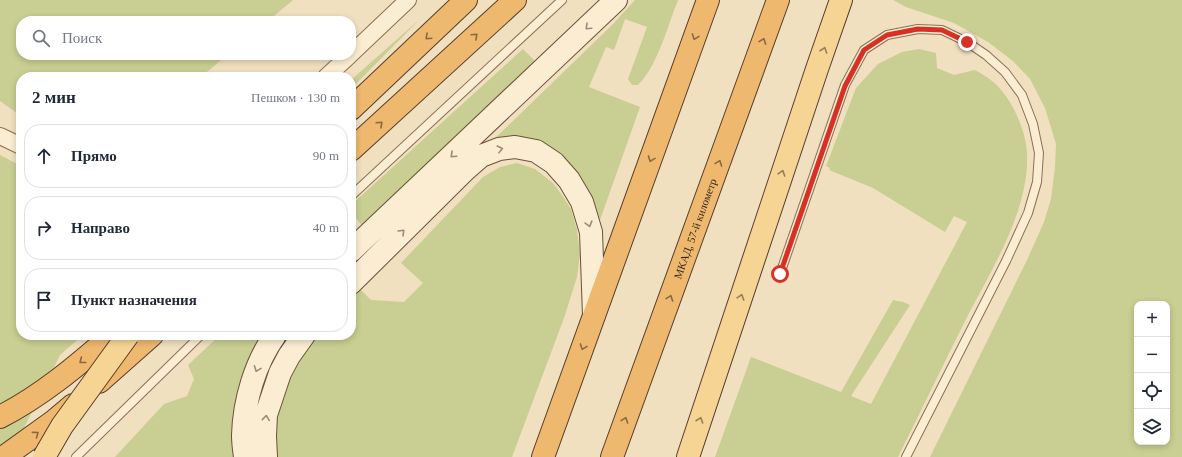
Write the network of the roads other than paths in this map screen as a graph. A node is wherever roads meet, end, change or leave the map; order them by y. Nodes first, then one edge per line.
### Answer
1 (408, 0) edge
2 (466, 0) edge
3 (514, 0) edge
4 (562, 0) edge
5 (616, 0) edge
6 (708, 0) edge
7 (778, 0) edge
8 (841, 0) edge
9 (356, 48) edge
10 (344, 60) edge
11 (331, 72) edge
12 (356, 104) edge
13 (0, 136) edge
14 (16, 144) edge
15 (356, 145) edge
16 (356, 191) edge
17 (356, 246) edge
18 (780, 274) dead end
19 (356, 278) edge
20 (594, 317) junction
21 (106, 340) edge
22 (124, 340) edge
23 (146, 340) edge
24 (196, 340) edge
25 (272, 340) edge
26 (300, 340) edge
27 (0, 417) edge
28 (4, 457) edge
29 (44, 457) edge
30 (76, 457) edge
31 (245, 457) edge
32 (266, 457) edge
33 (543, 457) edge
34 (612, 457) edge
35 (688, 457) edge
36 (906, 457) edge

1 - 9 street
2 -> 12 highway
15 -> 3 highway
4 - 16 lane
5 -> 17 main road
6 -> 20 highway
34 -> 7 highway, МКАД, 57-й километр
35 -> 8 main road
10 - 11 street
13 - 14 street
18 - 36 lane
19 -> 20 main road
20 -> 33 highway
21 -> 27 highway
22 - 29 main road, bridge
28 -> 23 highway
24 - 30 lane
25 -> 31 main road
32 -> 26 main road

